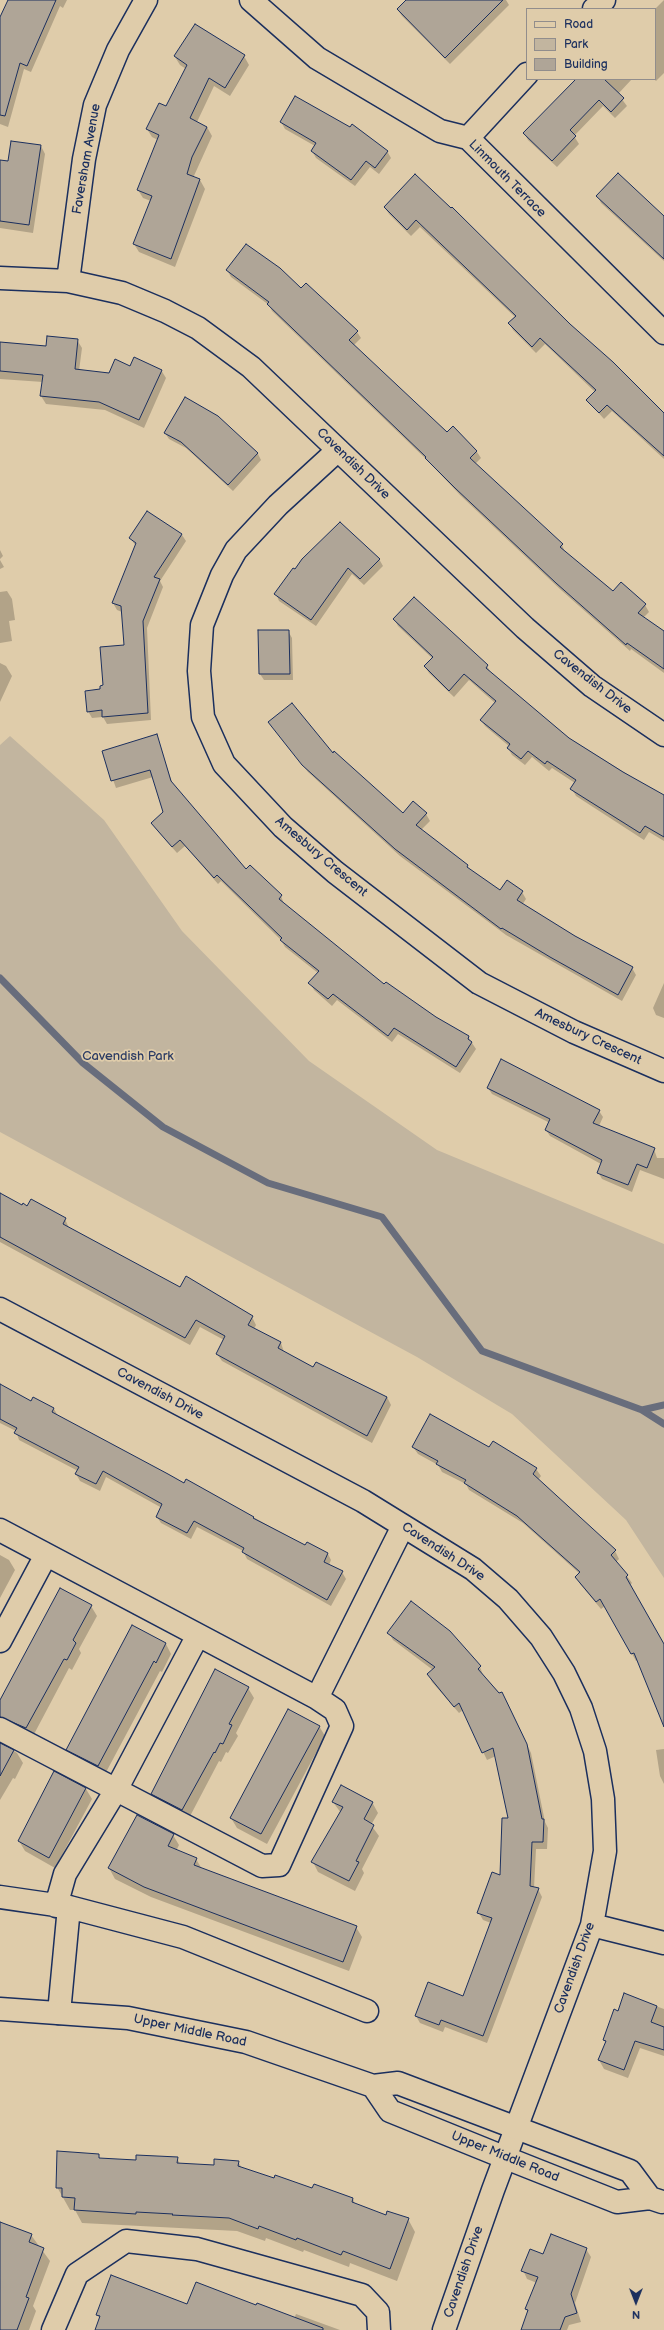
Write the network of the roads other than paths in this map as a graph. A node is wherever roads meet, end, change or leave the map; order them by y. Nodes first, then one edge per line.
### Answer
1 (146, 0) edge
2 (251, 0) edge
3 (604, 0) edge
4 (595, 8) edge
5 (526, 75) edge
6 (468, 138) junction
7 (0, 278) edge
8 (68, 281) junction
9 (664, 333) edge
10 (338, 450) junction
11 (664, 734) edge
12 (664, 1071) edge
13 (0, 1309) edge
14 (403, 1526) junction
15 (0, 1530) edge
16 (46, 1555) junction
17 (198, 1635) junction
18 (0, 1641) edge
19 (317, 1698) junction
20 (0, 1729) edge
21 (116, 1790) junction
22 (0, 1898) edge
23 (63, 1907) junction
24 (592, 1925) junction
25 (664, 1943) edge
26 (0, 2009) edge
27 (366, 2011) dead end
28 (59, 2013) junction
29 (373, 2086) junction
30 (516, 2128) junction
31 (506, 2158) junction
32 (657, 2200) edge
33 (53, 2330) edge
34 (379, 2330) edge
35 (444, 2330) edge

1 - 8 street, Faversham Avenue
2 - 6 street, Linmouth Terrace
3 - 4 street
5 - 6 street
6 - 9 street, Linmouth Terrace
7 - 8 street, Cavendish Drive
8 - 10 street, Cavendish Drive
10 - 11 street, Cavendish Drive
10 - 12 street, Amesbury Crescent
13 - 14 street, Cavendish Drive
14 - 19 street
14 - 24 street, Cavendish Drive
15 - 16 street
16 - 17 street
16 - 18 street
17 - 19 street
17 - 21 street
19 - 21 street
20 - 21 street
21 - 23 street
22 - 23 street
23 - 27 street
23 - 28 street
24 - 25 street
24 - 30 street, Cavendish Drive
26 - 28 street, Upper Middle Road
28 - 29 street, Upper Middle Road
29 - 30 street, Upper Middle Road
29 - 31 street, Upper Middle Road
30 - 31 street, Cavendish Drive
30 - 32 street, Upper Middle Road
31 - 32 street, Upper Middle Road
31 - 35 street, Cavendish Drive
33 - 34 street

